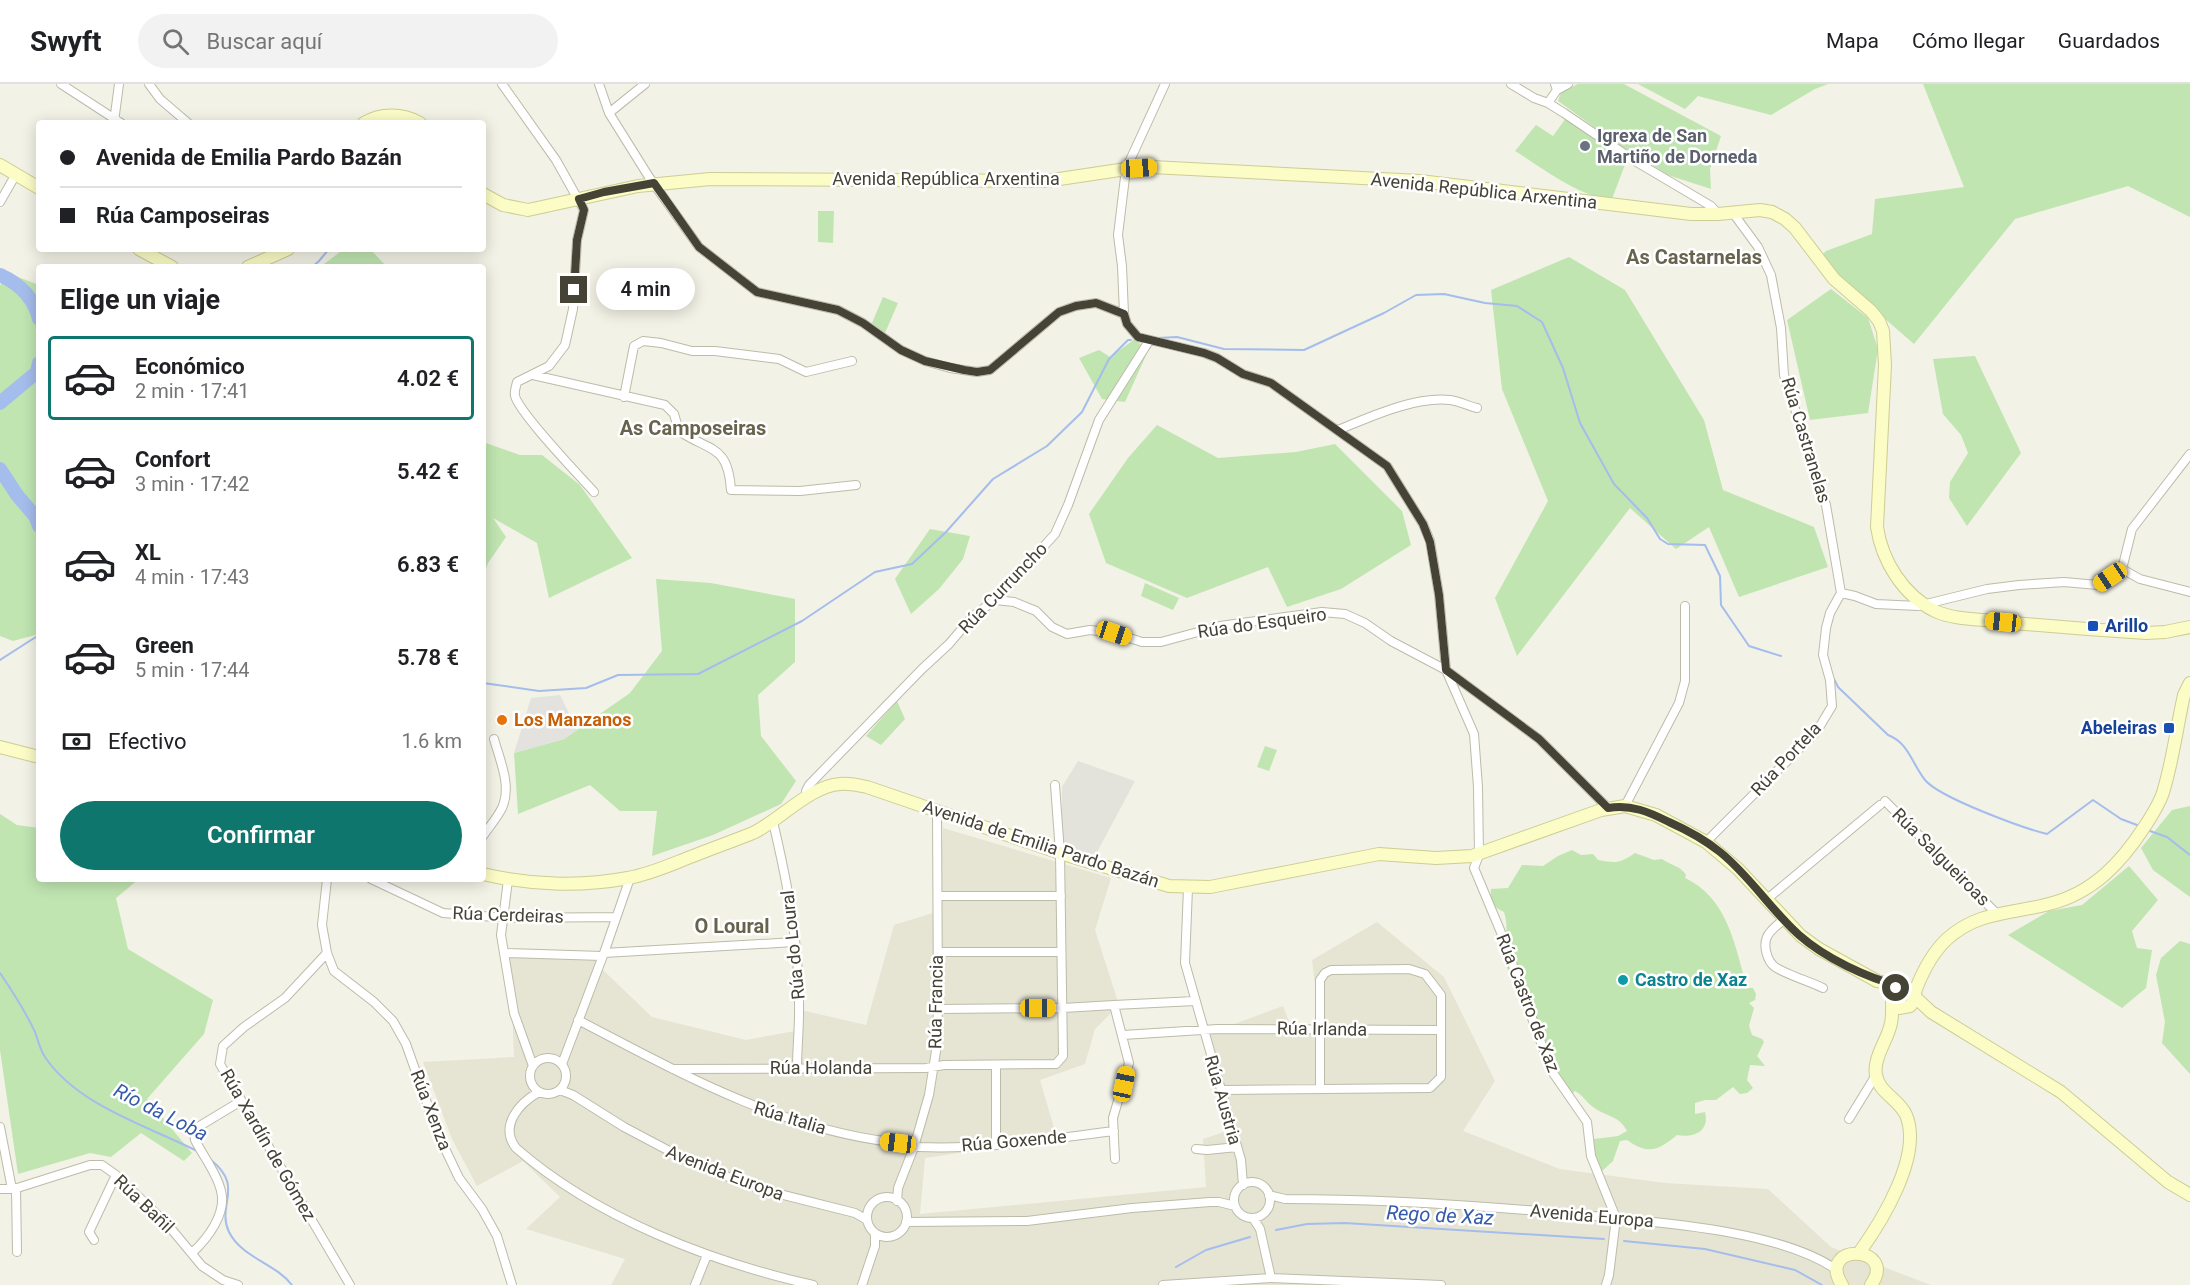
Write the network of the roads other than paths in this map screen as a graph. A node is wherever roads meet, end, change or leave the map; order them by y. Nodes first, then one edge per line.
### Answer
1 (61, 84) edge
2 (119, 84) edge
3 (149, 84) edge
4 (502, 84) edge
5 (599, 84) edge
6 (645, 84) edge
7 (1165, 84) edge
8 (1511, 84) edge
9 (1569, 84) edge
10 (1556, 87) edge
11 (1548, 103) junction
12 (609, 112) junction
13 (114, 120) edge
14 (117, 120) edge
15 (184, 120) edge
16 (369, 120) edge
17 (413, 120) edge
18 (0, 165) edge
19 (1126, 169) junction
20 (16, 174) junction
21 (654, 183) junction
22 (36, 187) edge
23 (579, 199) junction
24 (486, 200) edge
25 (0, 202) edge
26 (1733, 213) junction
27 (1718, 214) junction
28 (144, 252) edge
29 (281, 252) edge
30 (166, 264) edge
31 (255, 264) edge
32 (1124, 314) junction
33 (1149, 341) junction
34 (852, 361) dead end
35 (533, 375) junction
36 (624, 397) junction
37 (1477, 408) dead end
38 (1338, 430) junction
39 (2190, 454) edge
40 (856, 484) dead end
41 (594, 492) dead end
42 (2122, 569) junction
43 (2190, 592) edge
44 (1841, 593) junction
45 (995, 600) junction
46 (1924, 604) junction
47 (1685, 606) dead end
48 (2188, 628) edge
49 (1446, 670) junction
50 (2190, 683) edge
51 (494, 739) dead end
52 (0, 747) edge
53 (36, 756) edge
54 (1055, 785) dead end
55 (807, 798) junction
56 (1625, 806) junction
57 (1608, 808) junction
58 (937, 811) junction
59 (773, 822) junction
60 (486, 832) edge
61 (1706, 842) junction
62 (1060, 853) junction
63 (1479, 855) junction
64 (486, 875) edge
65 (630, 878) junction
66 (508, 880) junction
67 (327, 882) edge
68 (378, 882) edge
69 (1188, 888) junction
70 (938, 896) junction
71 (1061, 896) junction
72 (1766, 900) junction
73 (1997, 914) junction
74 (502, 917) junction
75 (616, 917) junction
76 (1783, 920) junction
77 (795, 942) junction
78 (327, 952) junction
79 (938, 952) junction
80 (1061, 952) junction
81 (504, 953) junction
82 (603, 954) junction
83 (581, 955) junction
84 (596, 969) junction
85 (1923, 970) junction
86 (1877, 981) junction
87 (1902, 986) junction
88 (1823, 988) dead end
89 (1892, 999) junction
90 (1195, 1001) junction
91 (1911, 1002) junction
92 (1114, 1005) junction
93 (1063, 1008) junction
94 (938, 1009) junction
95 (578, 1020) junction
96 (1891, 1025) junction
97 (1320, 1029) junction
98 (1441, 1030) junction
99 (1203, 1031) junction
100 (1123, 1035) junction
101 (528, 1051) junction
102 (541, 1059) junction
103 (558, 1061) junction
104 (996, 1065) junction
105 (532, 1066) junction
106 (934, 1067) junction
107 (797, 1068) junction
108 (673, 1069) junction
109 (708, 1069) junction
110 (1876, 1075) junction
111 (703, 1085) junction
112 (562, 1086) junction
113 (536, 1089) junction
114 (1320, 1089) junction
115 (1222, 1090) junction
116 (241, 1101) junction
117 (1849, 1119) dead end
118 (0, 1127) edge
119 (1114, 1131) junction
120 (996, 1145) junction
121 (914, 1147) junction
122 (1237, 1147) junction
123 (1196, 1149) dead end
124 (1115, 1158) dead end
125 (116, 1175) junction
126 (1247, 1184) junction
127 (14, 1188) junction
128 (0, 1189) edge
129 (2190, 1195) edge
130 (1235, 1196) junction
131 (1269, 1199) junction
132 (893, 1200) junction
133 (1219, 1202) junction
134 (1235, 1206) junction
135 (870, 1209) junction
136 (855, 1213) junction
137 (1257, 1217) junction
138 (1616, 1218) junction
139 (906, 1219) junction
140 (867, 1220) junction
141 (875, 1233) junction
142 (884, 1236) junction
143 (94, 1240) dead end
144 (875, 1246) junction
145 (17, 1252) dead end
146 (192, 1253) junction
147 (707, 1255) junction
148 (1864, 1255) junction
149 (1839, 1265) junction
150 (1271, 1278) junction
151 (1877, 1282) edge
152 (238, 1285) edge
153 (350, 1285) edge
154 (512, 1285) edge
155 (695, 1285) edge
156 (813, 1285) edge
157 (862, 1285) edge
158 (1163, 1285) edge
159 (1441, 1285) edge
160 (1606, 1285) edge
161 (1842, 1285) edge

1 - 13 street
2 - 14 street
3 - 15 street
4 - 23 street
5 - 12 street
6 - 12 street
7 - 19 street
8 - 11 street
9 - 10 street
10 - 11 street
11 - 27 street
12 - 21 street
16 - 17 street
18 - 20 street
19 - 21 street, Avenida República Arxentina
19 - 27 street, Avenida República Arxentina
19 - 32 street
20 - 22 street
20 - 25 street
21 - 23 street, Avenida República Arxentina
21 - 32 street
23 - 24 street, Avenida República Arxentina
23 - 35 street
26 - 27 street, Avenida República Arxentina
26 - 44 street, Rúa Castranelas
26 - 46 street, Avenida República Arxentina
28 - 30 street
29 - 31 street
32 - 33 street
33 - 38 street
33 - 45 street, Rúa Curruncho
34 - 36 street
35 - 36 street
35 - 41 street
36 - 40 street
37 - 38 street
38 - 49 street
39 - 42 street
42 - 43 street
42 - 46 street
44 - 46 street
44 - 61 street, Rúa Portela
45 - 49 street, Rúa do Esqueiro
45 - 55 street, Rúa Curruncho
46 - 48 street, Avenida República Arxentina
47 - 56 street
49 - 57 street, Rúa do Esqueiro
49 - 63 street
50 - 73 street
51 - 60 street
52 - 53 street
54 - 62 street, Rúa Holanda
55 - 58 street, Avenida de Emilia Pardo Bazán
55 - 59 street, Avenida de Emilia Pardo Bazán
56 - 57 street, Avenida de Emilia Pardo Bazán
56 - 61 street, Avenida de Emilia Pardo Bazán
57 - 63 street, Avenida de Emilia Pardo Bazán
58 - 62 street, Avenida de Emilia Pardo Bazán
58 - 70 street, Rúa Francia
59 - 65 street, Avenida de Emilia Pardo Bazán
59 - 77 street, Rúa do Loural
61 - 72 street, Avenida de Emilia Pardo Bazán
62 - 69 street, Avenida de Emilia Pardo Bazán
62 - 71 street, Rúa Holanda
63 - 69 street, Avenida de Emilia Pardo Bazán
63 - 138 street, Rúa Castro de Xaz
64 - 66 street, Avenida de Emilia Pardo Bazán
65 - 66 street, Avenida de Emilia Pardo Bazán
65 - 75 street
66 - 74 street
67 - 78 street
68 - 74 street, Rúa Cerdeiras
69 - 90 street
70 - 71 street
70 - 79 street, Rúa Francia
71 - 80 street, Rúa Holanda
72 - 73 street, Rúa Salgueiroas
72 - 76 street, Avenida de Emilia Pardo Bazán
73 - 85 street
74 - 75 street, Rúa Cerdeiras
74 - 81 street
75 - 82 street
76 - 86 street, Avenida de Emilia Pardo Bazán
76 - 88 street
77 - 82 street
77 - 107 street, Rúa do Loural
78 - 116 street, Rúa Xardín de Gómez
78 - 154 street, Rúa Xenza
79 - 80 street
79 - 94 street, Rúa Francia
80 - 93 street, Rúa Holanda
81 - 83 street
81 - 101 street
82 - 83 street
82 - 84 street
83 - 84 street
84 - 95 street
85 - 87 street
85 - 91 street
86 - 87 street, Avenida de Emilia Pardo Bazán
86 - 89 street, Avenida de Emilia Pardo Bazán
87 - 89 street
87 - 91 street
89 - 91 street
89 - 96 street
90 - 92 street
90 - 99 street
91 - 96 street
91 - 129 street
92 - 93 street
92 - 100 street
93 - 94 street
93 - 104 street, Rúa Holanda
94 - 106 street, Rúa Francia
95 - 103 street
95 - 108 street, Rúa Holanda
96 - 110 street
97 - 98 street, Rúa Irlanda
97 - 98 street
97 - 99 street, Rúa Irlanda
97 - 114 street
98 - 114 street
99 - 100 street
99 - 115 street, Rúa Austria
100 - 119 street
101 - 102 street
101 - 105 street
102 - 103 street
102 - 105 street
103 - 112 street
104 - 106 street, Rúa Holanda
104 - 120 street
105 - 113 street
106 - 107 street, Rúa Holanda
106 - 121 street, Rúa Francia
107 - 109 street, Rúa Holanda
108 - 109 street, Rúa Holanda
108 - 111 street, Rúa Italia
109 - 111 street
110 - 117 street
110 - 148 street
111 - 121 street, Rúa Italia
112 - 113 street
112 - 136 street, Avenida Europa
113 - 147 street
114 - 115 street
115 - 122 street, Rúa Austria
116 - 146 street
116 - 153 street, Rúa Xardín de Gómez
118 - 127 street
119 - 120 street, Rúa Goxende
119 - 124 street
120 - 121 street, Rúa Goxende
121 - 132 street, Rúa Francia
122 - 123 street
122 - 126 street, Rúa Austria
125 - 127 street, Rúa Bañil
125 - 143 street
125 - 146 street, Rúa Bañil
126 - 130 street
126 - 131 street
127 - 128 street, Rúa Bañil
127 - 145 street
130 - 133 street
130 - 134 street
131 - 137 street
131 - 138 street, Avenida Europa
132 - 135 street
132 - 139 street
133 - 134 street
133 - 139 street
134 - 137 street
135 - 136 street, Avenida Europa
135 - 140 street
136 - 140 street, Avenida Europa
137 - 150 street
138 - 149 street, Avenida Europa
138 - 160 street, Rúa Castro de Xaz
139 - 142 street
140 - 141 street
141 - 142 street
141 - 144 street
142 - 144 street
144 - 157 street
146 - 152 street, Rúa Bañil
147 - 155 street
147 - 156 street
148 - 149 street
148 - 151 street
149 - 161 street
150 - 158 street
150 - 159 street

